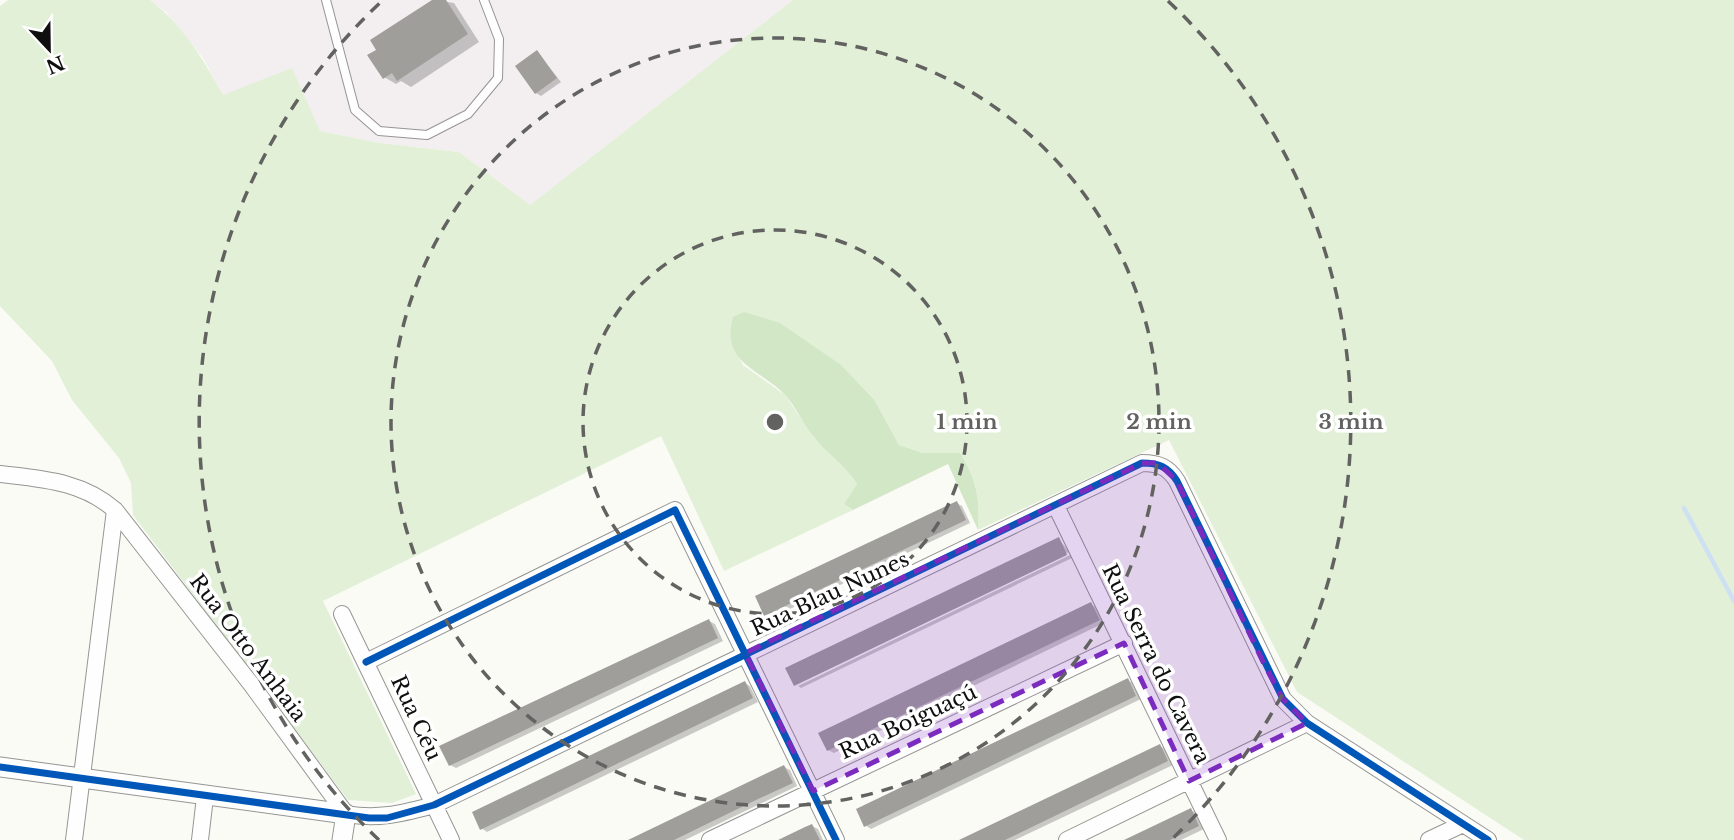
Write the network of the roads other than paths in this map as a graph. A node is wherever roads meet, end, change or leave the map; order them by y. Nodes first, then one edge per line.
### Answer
1 (326, 0) edge
2 (484, 0) edge
3 (0, 474) edge
4 (1056, 506) junction
5 (115, 510) junction
6 (342, 614) dead end
7 (1124, 643) junction
8 (746, 653) junction
9 (366, 662) junction
10 (1307, 723) junction
11 (0, 767) edge
12 (82, 777) junction
13 (1189, 781) junction
14 (813, 791) junction
15 (205, 797) junction
16 (434, 805) junction
17 (346, 814) junction
18 (1463, 824) junction
19 (74, 840) edge
20 (200, 840) edge
21 (342, 840) edge
22 (451, 840) edge
23 (710, 840) edge
24 (836, 840) edge
25 (1067, 840) edge
26 (1218, 840) edge
27 (1429, 840) edge
28 (1488, 840) edge

1 - 2 lane
3 - 5 street, Rua Otto Anhaia
4 - 7 street, Rua Serra do Cavera
4 - 8 street, Rua Blau Nunes
4 - 10 street, Rua Blau Nunes
5 - 12 street
5 - 17 street, Rua Otto Anhaia
6 - 9 street, Rua Céu
7 - 13 street, Rua Serra do Cavera
7 - 14 street, Rua Boiguaçú
8 - 9 street
8 - 14 street
8 - 16 street, Rua Blau Nunes
9 - 16 street, Rua Céu
10 - 13 street
10 - 18 street
11 - 12 street
12 - 15 street
12 - 19 street
13 - 25 street
13 - 26 street, Rua Serra do Cavera
14 - 23 street, Rua Boiguaçú
14 - 24 street
15 - 17 street
15 - 20 street
16 - 17 street, Rua Blau Nunes
16 - 22 street, Rua Céu
17 - 21 street
18 - 27 street
18 - 28 street

